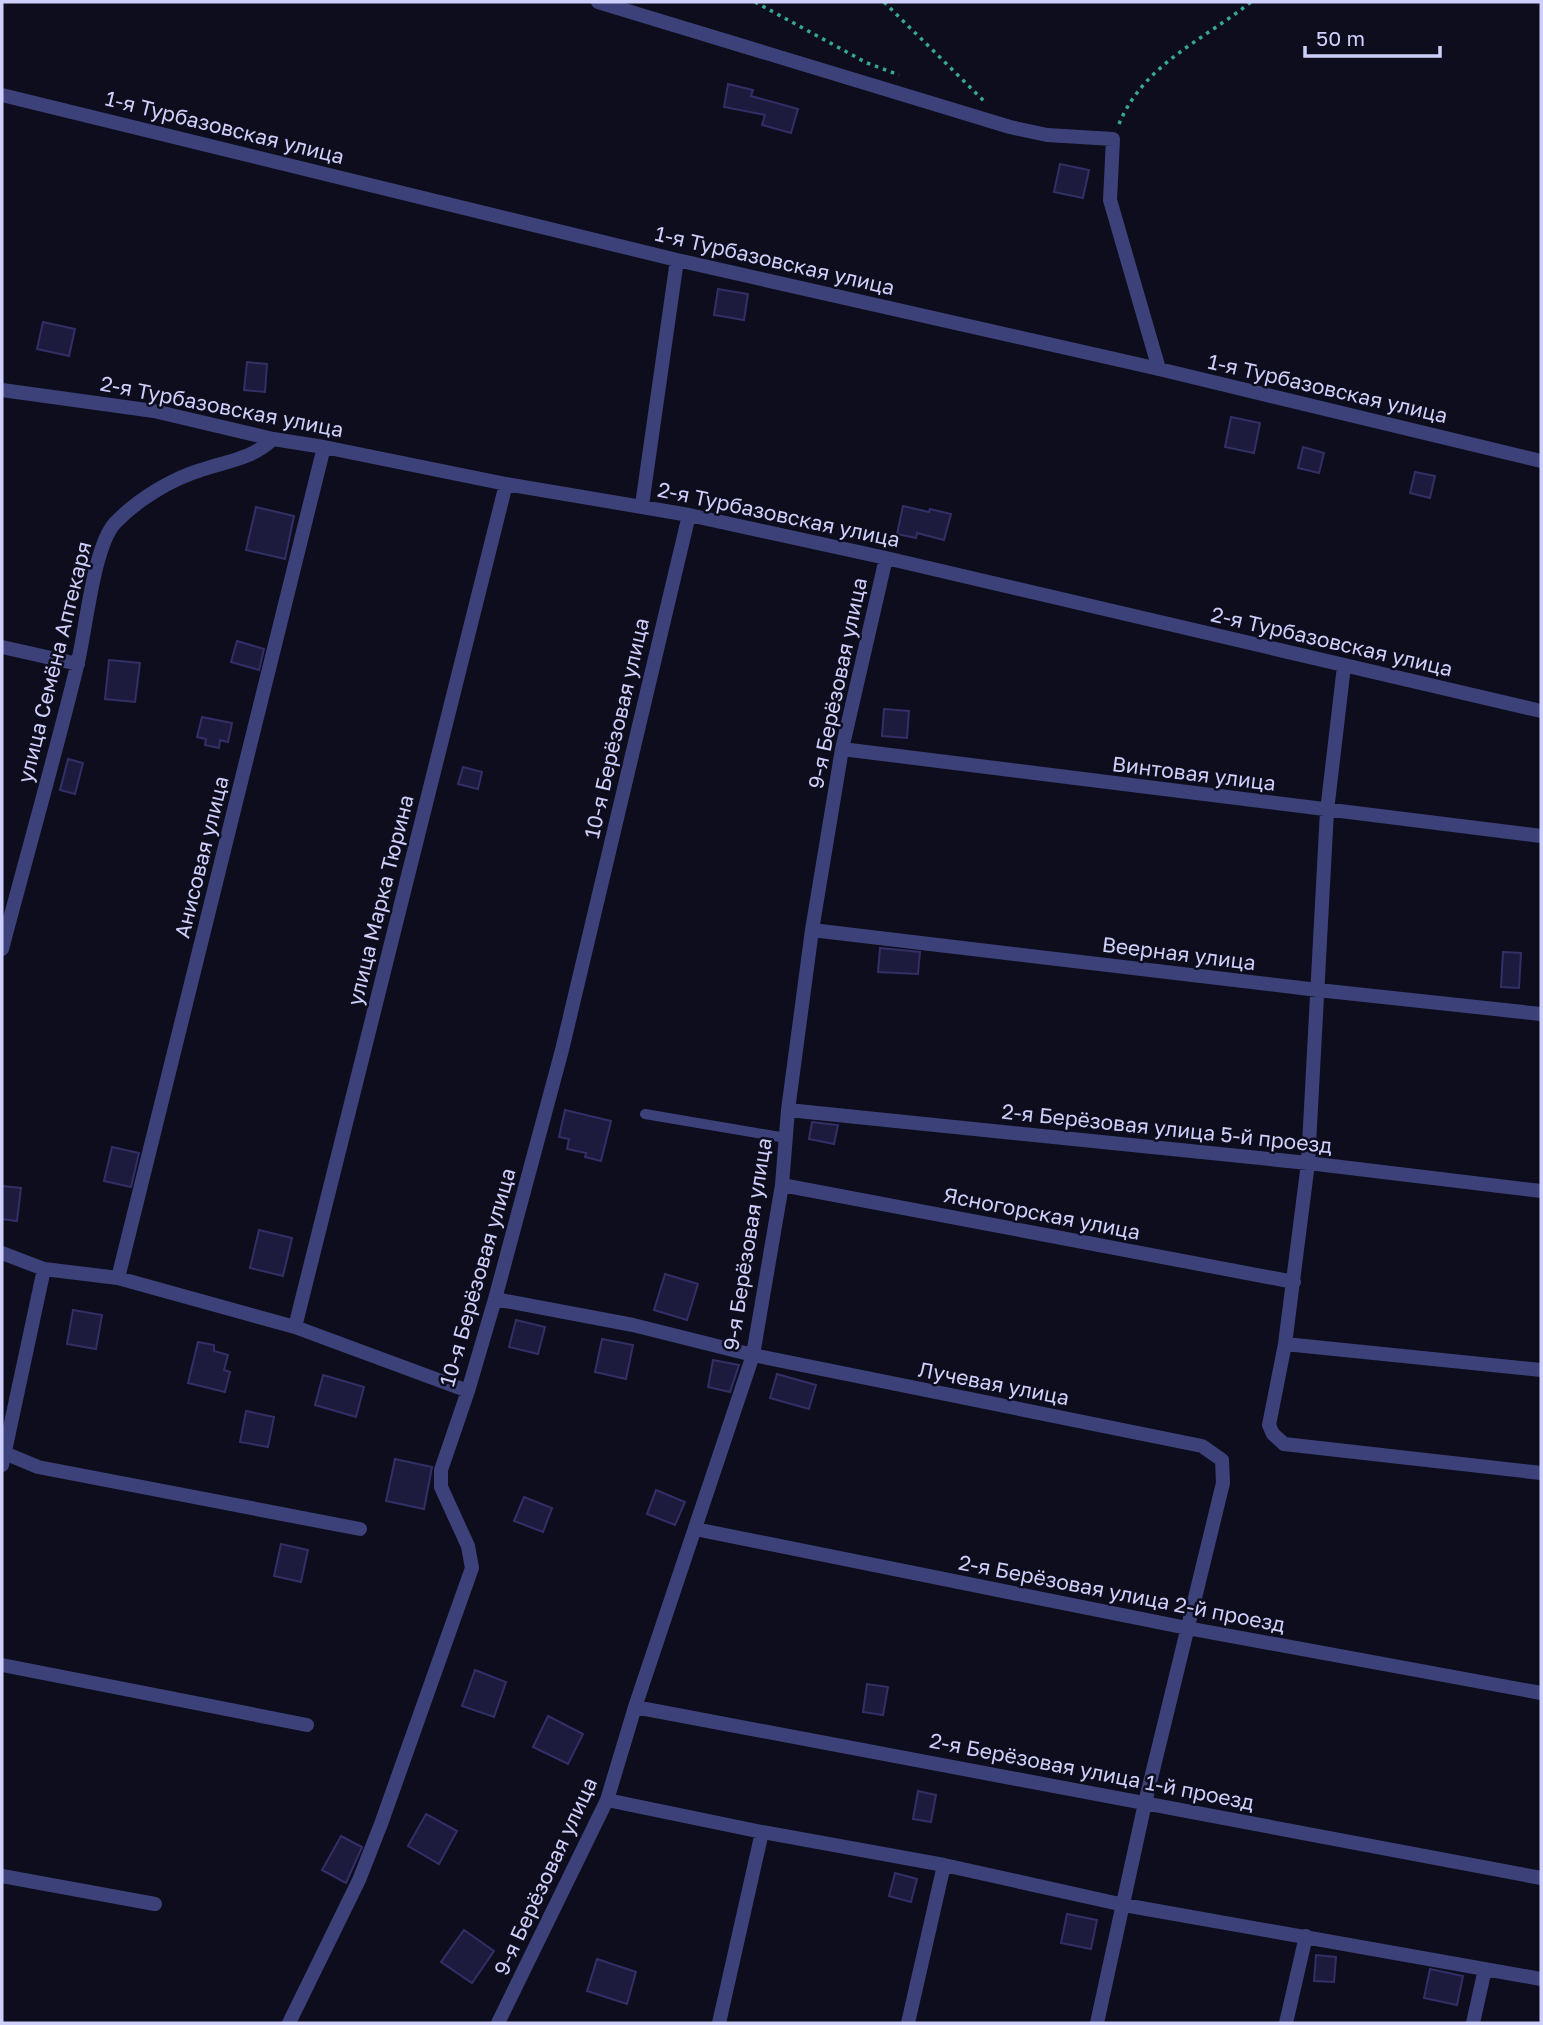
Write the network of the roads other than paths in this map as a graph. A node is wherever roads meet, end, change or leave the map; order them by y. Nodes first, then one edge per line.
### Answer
1 (598, 2) edge
2 (2, 95) edge
3 (677, 260) junction
4 (1159, 369) junction
5 (2, 390) edge
6 (273, 439) junction
7 (324, 447) junction
8 (1541, 461) edge
9 (506, 484) junction
10 (642, 505) junction
11 (689, 515) junction
12 (886, 558) junction
13 (2, 647) edge
14 (78, 664) junction
15 (1344, 666) junction
16 (1541, 711) edge
17 (842, 750) junction
18 (1327, 811) junction
19 (1541, 836) edge
20 (812, 930) junction
21 (2, 948) edge
22 (1318, 990) junction
23 (1541, 1014) edge
24 (788, 1110) junction
25 (645, 1114) dead end
26 (786, 1138) junction
27 (1308, 1163) junction
28 (782, 1185) junction
29 (1541, 1191) edge
30 (2, 1253) edge
31 (44, 1269) junction
32 (118, 1278) junction
33 (1294, 1282) junction
34 (495, 1299) junction
35 (295, 1327) junction
36 (1285, 1344) junction
37 (753, 1355) junction
38 (1541, 1370) edge
39 (468, 1391) junction
40 (3, 1457) edge
41 (1541, 1473) edge
42 (360, 1529) dead end
43 (695, 1529) junction
44 (1188, 1628) junction
45 (2, 1665) edge
46 (1541, 1693) edge
47 (635, 1707) junction
48 (307, 1725) dead end
49 (607, 1800) junction
50 (1145, 1803) junction
51 (762, 1832) junction
52 (944, 1865) junction
53 (2, 1876) edge
54 (1541, 1878) edge
55 (155, 1904) dead end
56 (1124, 1905) junction
57 (1306, 1936) junction
58 (1485, 1969) junction
59 (1541, 1979) edge
60 (289, 2023) edge
61 (498, 2023) edge
62 (719, 2023) edge
63 (908, 2023) edge
64 (1097, 2023) edge
65 (1286, 2023) edge
66 (1473, 2023) edge

1 - 4 street
2 - 3 street, 1-я Турбазовская улица
3 - 4 street, 1-я Турбазовская улица
3 - 10 street
4 - 8 street, 1-я Турбазовская улица
5 - 6 street, 2-я Турбазовская улица
6 - 7 street, 2-я Турбазовская улица
6 - 14 street, улица Семёна Аптекаря
7 - 9 street, 2-я Турбазовская улица
7 - 32 street, Анисовая улица
9 - 10 street, 2-я Турбазовская улица
9 - 35 street, улица Марка Тюрина
10 - 11 street, 2-я Турбазовская улица
11 - 12 street, 2-я Турбазовская улица
11 - 34 street, 10-я Берёзовая улица
12 - 15 street, 2-я Турбазовская улица
12 - 17 street, 9-я Берёзовая улица
13 - 14 street
14 - 21 street, улица Семёна Аптекаря
15 - 16 street, 2-я Турбазовская улица
15 - 18 street
17 - 18 street, Винтовая улица
17 - 20 street, 9-я Берёзовая улица
18 - 19 street, Винтовая улица
18 - 22 street
20 - 22 street, Веерная улица
20 - 24 street, 9-я Берёзовая улица
22 - 23 street, Веерная улица
22 - 27 street
24 - 26 street, 9-я Берёзовая улица
24 - 27 street, 2-я Берёзовая улица 5-й проезд
25 - 26 lane
26 - 28 street, 9-я Берёзовая улица
27 - 29 street, 2-я Берёзовая улица 5-й проезд
27 - 33 street
28 - 33 street, Ясногорская улица
28 - 37 street, 9-я Берёзовая улица
30 - 31 street
31 - 32 street
31 - 40 street
32 - 35 street
33 - 36 street
34 - 37 street, Лучевая улица
34 - 39 street, 10-я Берёзовая улица
35 - 39 street
36 - 38 street
36 - 41 street
37 - 43 street, 9-я Берёзовая улица
37 - 44 street, Лучевая улица
39 - 60 street, 10-я Берёзовая улица
40 - 42 street
43 - 44 street, 2-я Берёзовая улица 2-й проезд
43 - 47 street, 9-я Берёзовая улица
44 - 46 street, 2-я Берёзовая улица 2-й проезд
44 - 50 street
45 - 48 street
47 - 49 street, 9-я Берёзовая улица
47 - 50 street, 2-я Берёзовая улица 1-й проезд
49 - 51 street
49 - 61 street, 9-я Берёзовая улица
50 - 54 street, 2-я Берёзовая улица 1-й проезд
50 - 56 street
51 - 52 street
51 - 62 street
52 - 56 street
52 - 63 street
53 - 55 street
56 - 57 street
56 - 64 street
57 - 58 street
57 - 65 street
58 - 59 street
58 - 66 street

